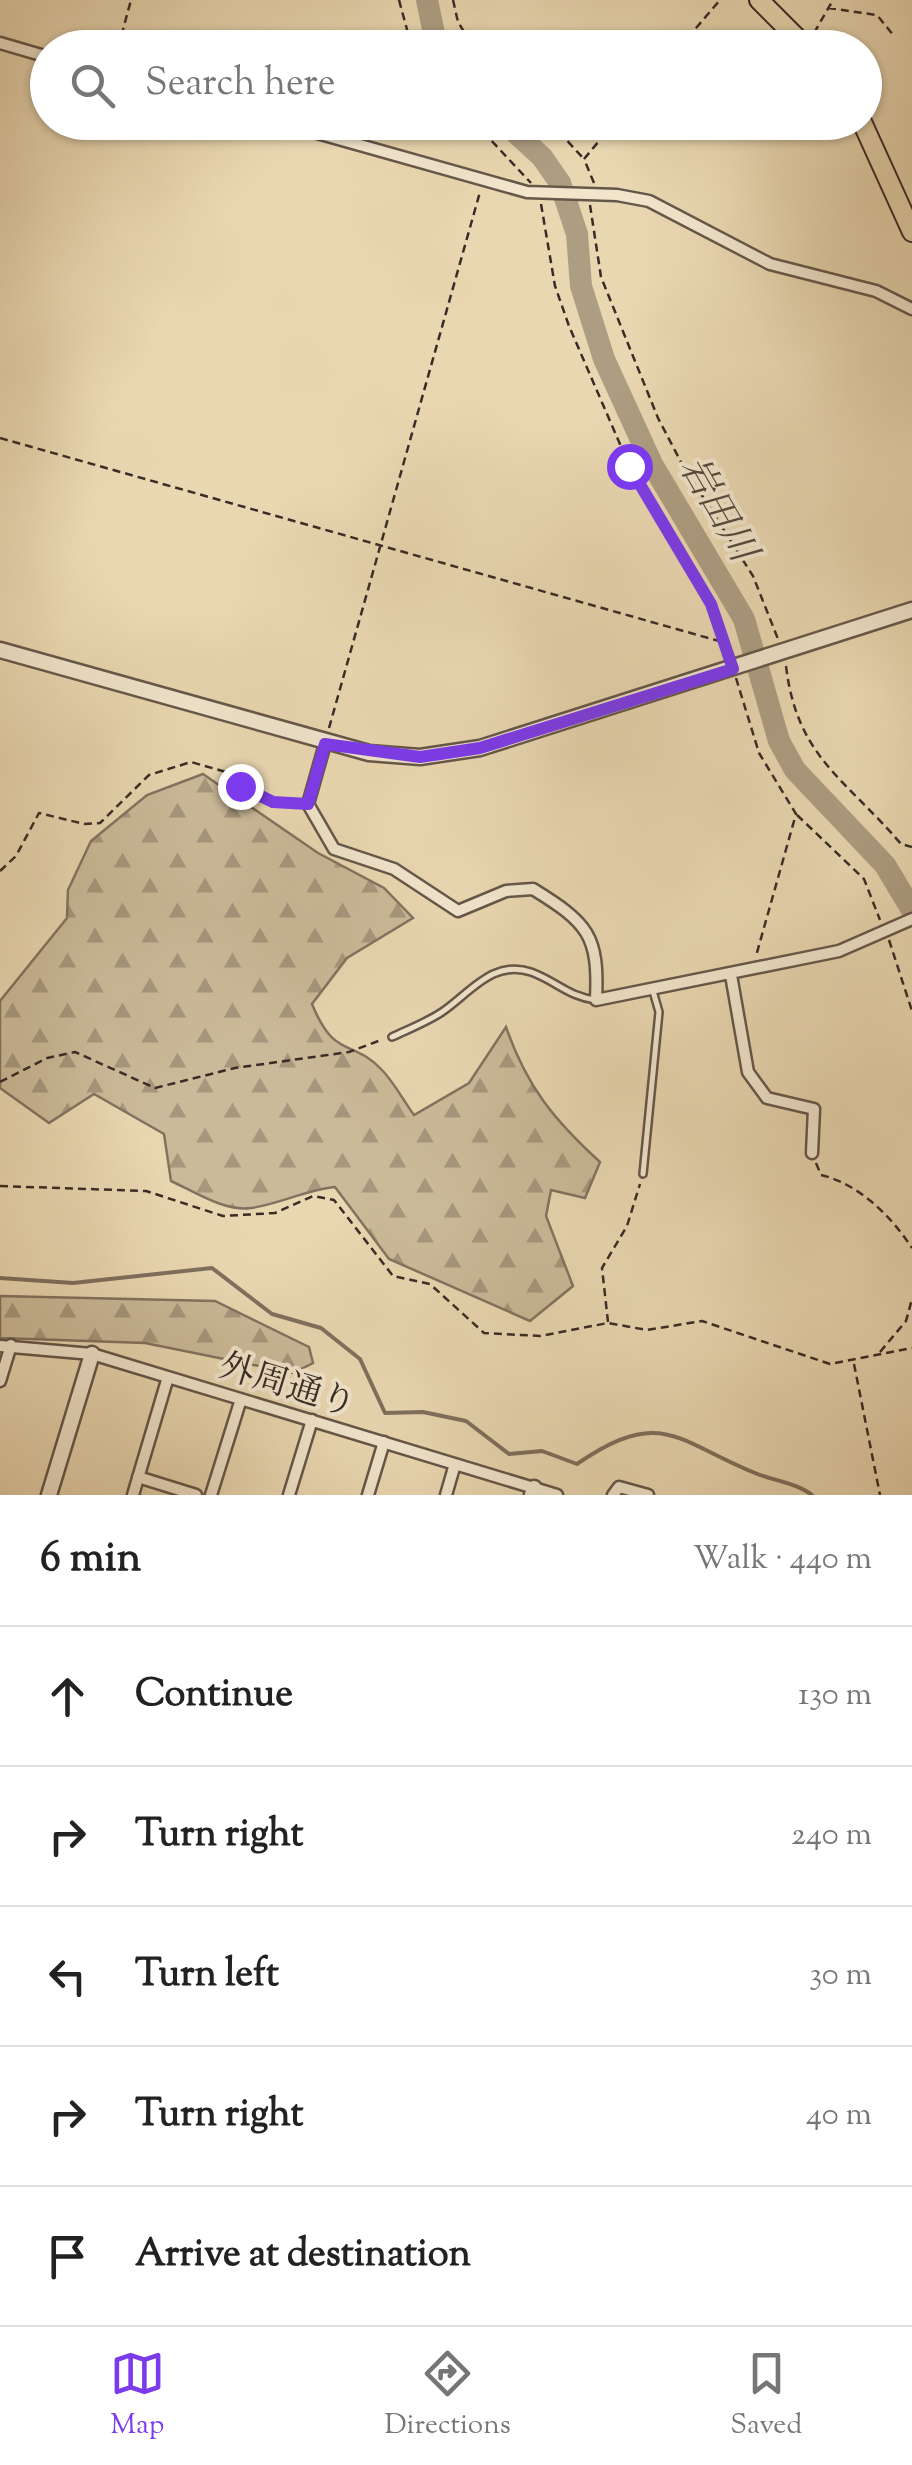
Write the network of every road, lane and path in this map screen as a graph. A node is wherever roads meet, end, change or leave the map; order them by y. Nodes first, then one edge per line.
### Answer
1 (131, 0) edge
2 (399, 0) edge
3 (453, 0) edge
4 (720, 0) edge
5 (759, 0) edge
6 (833, 0) edge
7 (828, 8) junction
8 (123, 30) edge
9 (407, 30) edge
10 (463, 30) edge
11 (694, 30) edge
12 (789, 30) edge
13 (816, 30) edge
14 (894, 36) dead end
15 (0, 42) edge
16 (30, 51) edge
17 (342, 140) edge
18 (492, 140) edge
19 (567, 140) edge
20 (600, 140) edge
21 (870, 140) edge
22 (584, 159) junction
23 (483, 180) junction
24 (540, 193) junction
25 (588, 194) junction
26 (912, 232) edge
27 (912, 309) edge
28 (0, 438) edge
29 (380, 546) junction
30 (912, 610) edge
31 (726, 643) junction
32 (0, 650) edge
33 (784, 654) junction
34 (733, 669) junction
35 (325, 744) junction
36 (308, 804) junction
37 (796, 814) junction
38 (912, 847) edge
39 (0, 871) edge
40 (912, 919) edge
41 (884, 930) junction
42 (862, 940) junction
43 (752, 969) junction
44 (731, 975) junction
45 (653, 991) junction
46 (596, 1000) junction
47 (912, 1011) edge
48 (392, 1036) joint
49 (0, 1082) edge
50 (812, 1153) joint
51 (643, 1174) joint
52 (0, 1186) edge
53 (912, 1248) edge
54 (912, 1299) edge
55 (608, 1323) junction
56 (6, 1346) edge
57 (912, 1348) edge
58 (92, 1354) junction
59 (878, 1355) junction
60 (854, 1362) junction
61 (168, 1377) junction
62 (0, 1381) edge
63 (241, 1399) junction
64 (312, 1420) junction
65 (384, 1442) junction
66 (456, 1464) junction
67 (138, 1477) junction
68 (533, 1491) edge
69 (49, 1495) edge
70 (133, 1495) edge
71 (196, 1495) edge
72 (211, 1495) edge
73 (290, 1495) edge
74 (368, 1495) edge
75 (446, 1495) edge
76 (557, 1495) edge
77 (613, 1495) edge
78 (648, 1495) edge
79 (880, 1495) edge

1 - 8 path
2 - 9 path
3 - 10 path
4 - 11 path
5 - 12 highway
6 - 7 path
7 - 13 path
7 - 14 path
15 - 16 street
17 - 23 street
18 - 24 path
19 - 22 path
20 - 22 path
21 - 26 highway
22 - 25 path
23 - 24 street
23 - 29 path
24 - 25 street
24 - 31 path
25 - 27 street
25 - 33 path
28 - 29 path
29 - 31 path
29 - 35 path
30 - 33 street
31 - 34 path
32 - 35 street
33 - 34 street
33 - 38 path
34 - 35 street
34 - 37 path
35 - 36 street
36 - 39 path
36 - 46 street
37 - 41 path
37 - 43 path
40 - 41 street
41 - 42 street
42 - 43 street
42 - 47 path
43 - 44 street
44 - 45 street
44 - 50 street
45 - 46 street
45 - 51 lane
46 - 48 lane
48 - 49 path
50 - 53 path
51 - 55 path
52 - 55 path
54 - 59 path
55 - 60 path
56 - 58 street, 外周通り
56 - 62 street
57 - 59 path
58 - 61 street, 外周通り
58 - 69 street
59 - 60 path
60 - 79 path
61 - 63 street, 外周通り
61 - 67 street
63 - 64 street, 外周通り
63 - 72 street
64 - 65 street, 外周通り
64 - 73 street
65 - 66 street, 外周通り
65 - 74 street
66 - 68 street, 外周通り
66 - 75 street
67 - 70 street
67 - 71 street
68 - 76 street, 外周通り
77 - 78 street

